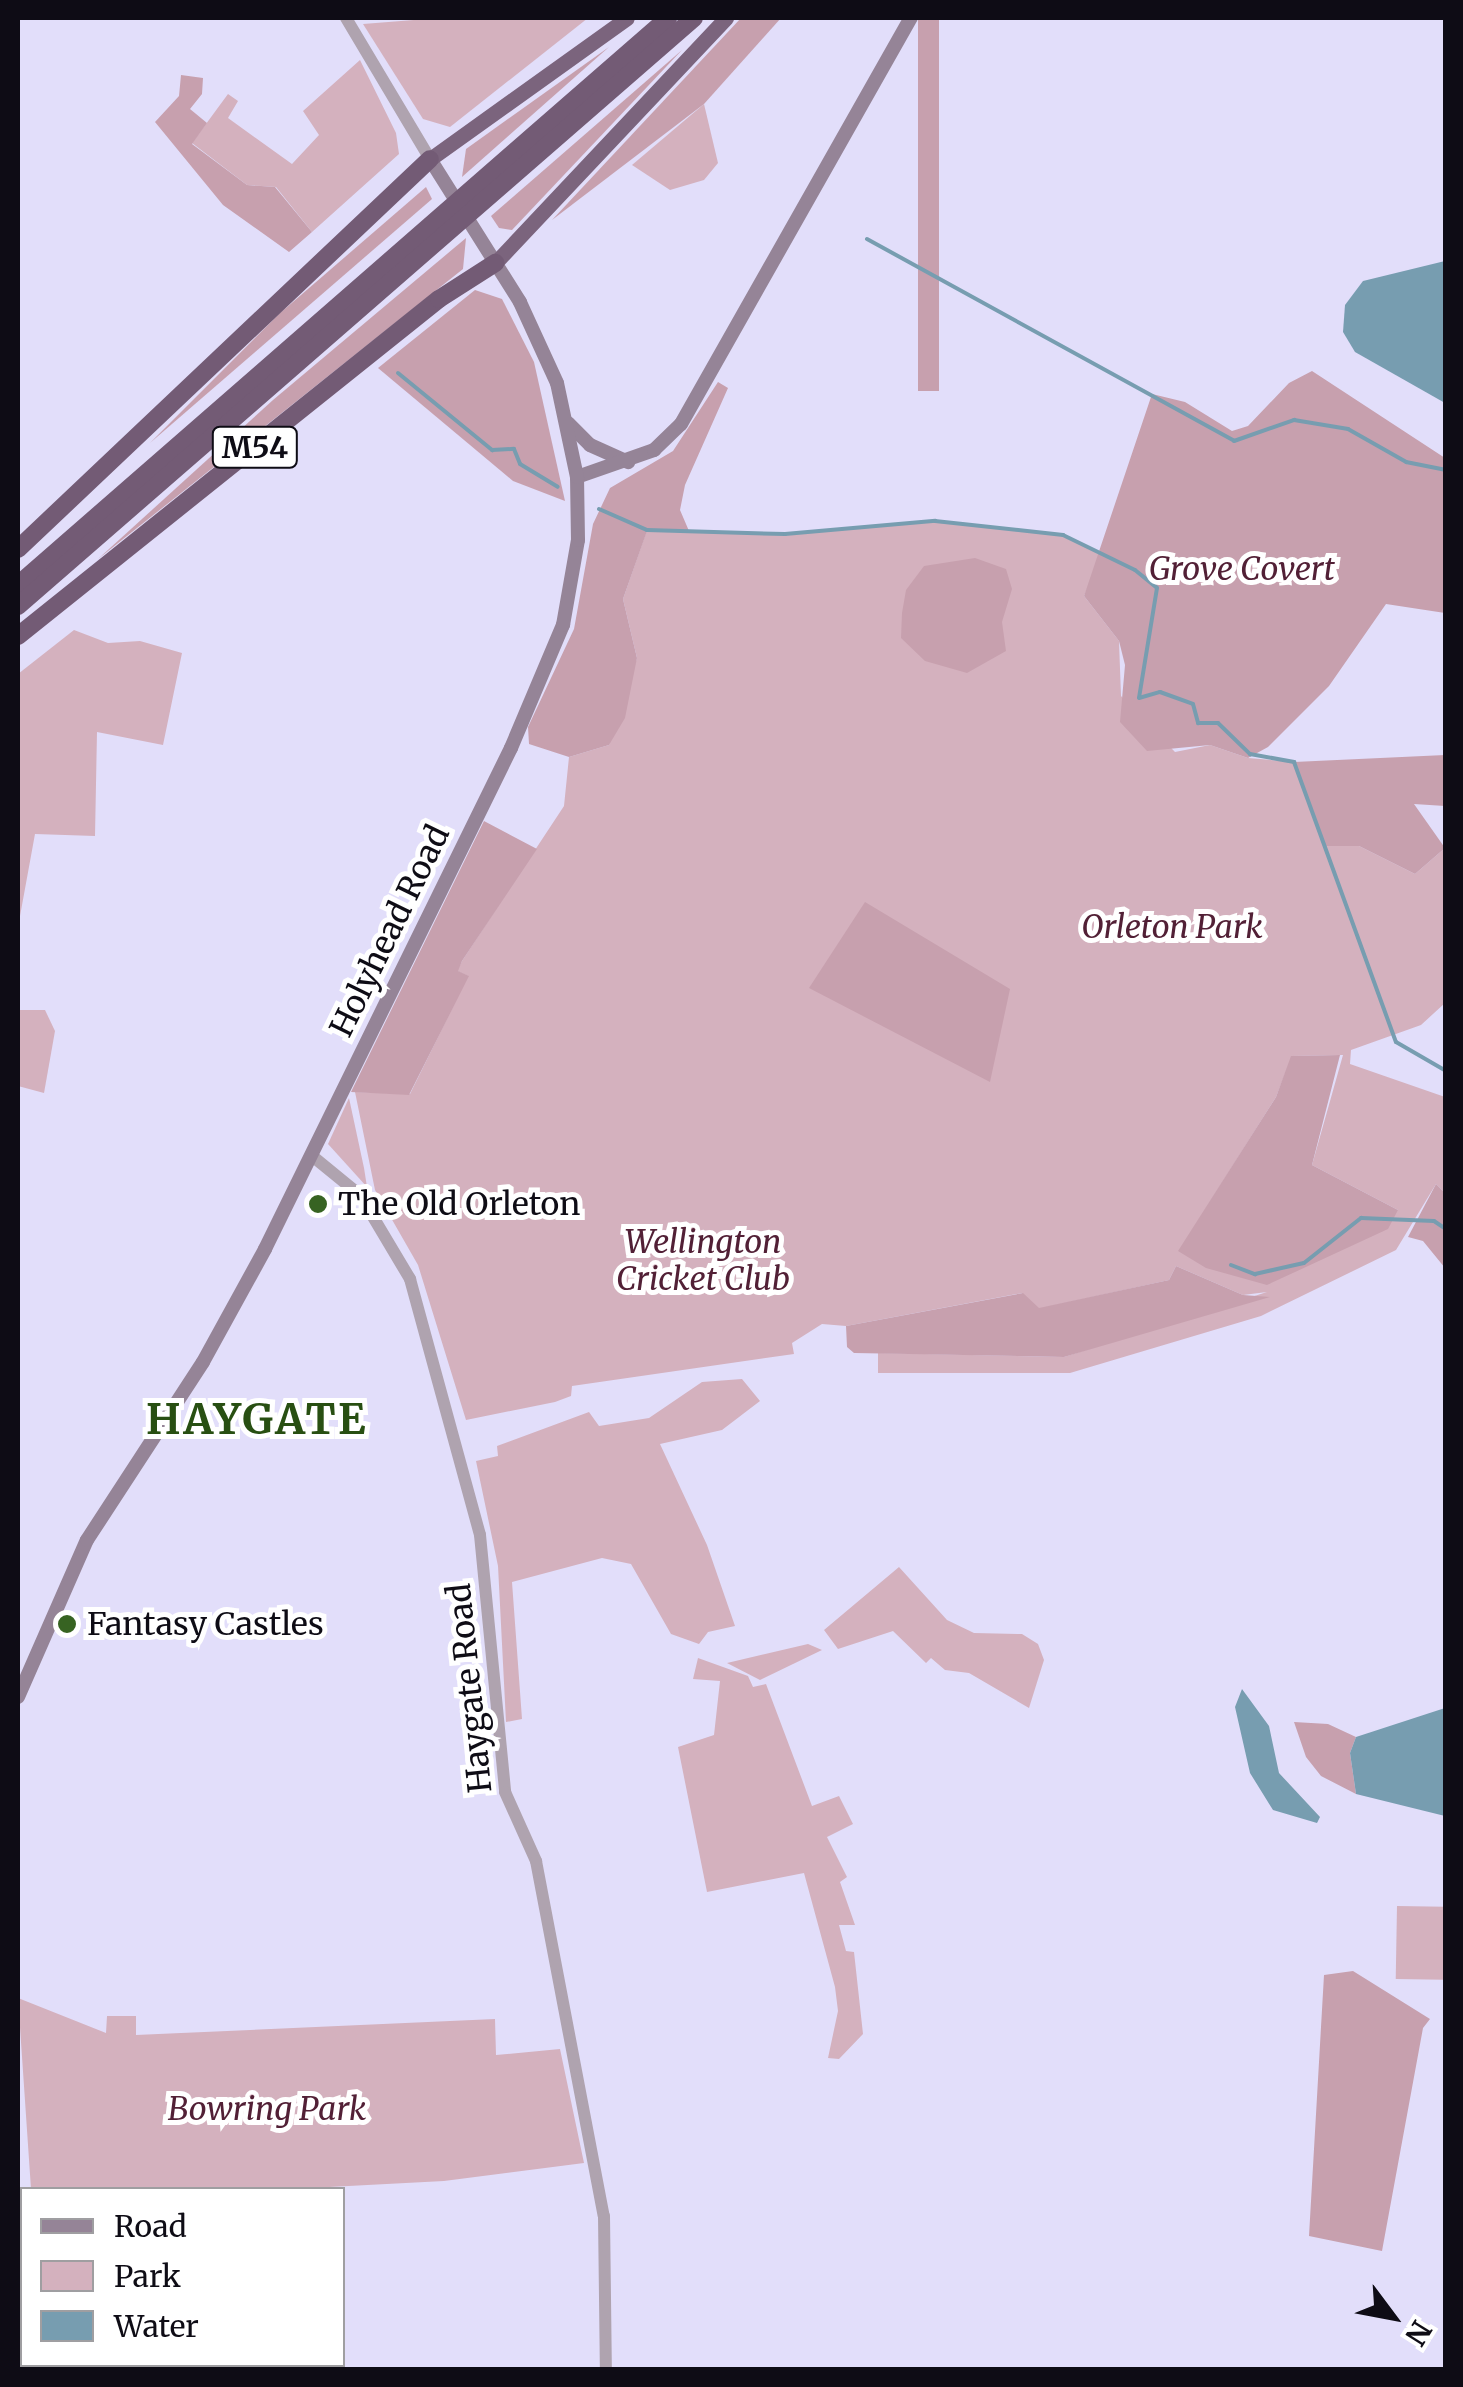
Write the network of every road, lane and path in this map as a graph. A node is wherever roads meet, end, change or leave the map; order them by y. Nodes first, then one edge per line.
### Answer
1 (346, 18) edge
2 (627, 18) edge
3 (668, 18) edge
4 (694, 18) edge
5 (726, 18) edge
6 (911, 18) edge
7 (430, 159) junction
8 (475, 197) junction
9 (445, 222) junction
10 (495, 263) junction
11 (568, 423) junction
12 (629, 462) junction
13 (576, 476) junction
14 (18, 549) edge
15 (18, 584) edge
16 (18, 606) edge
17 (18, 636) edge
18 (311, 1155) junction
19 (18, 1697) edge
20 (606, 2370) edge

1 - 7 street
2 - 7 highway
3 - 8 highway, M54
4 - 8 highway, M54
5 - 10 highway
6 - 12 main road
7 - 10 main road, Holyhead Road
7 - 14 highway, M54
8 - 9 highway, M54
9 - 15 highway, M54
9 - 16 highway, M54
10 - 11 main road, Holyhead Road
10 - 17 highway, M54
11 - 12 main road
11 - 13 main road, Holyhead Road
12 - 13 main road
13 - 18 main road, Holyhead Road
18 - 19 main road, Holyhead Road
18 - 20 street, Haygate Road

